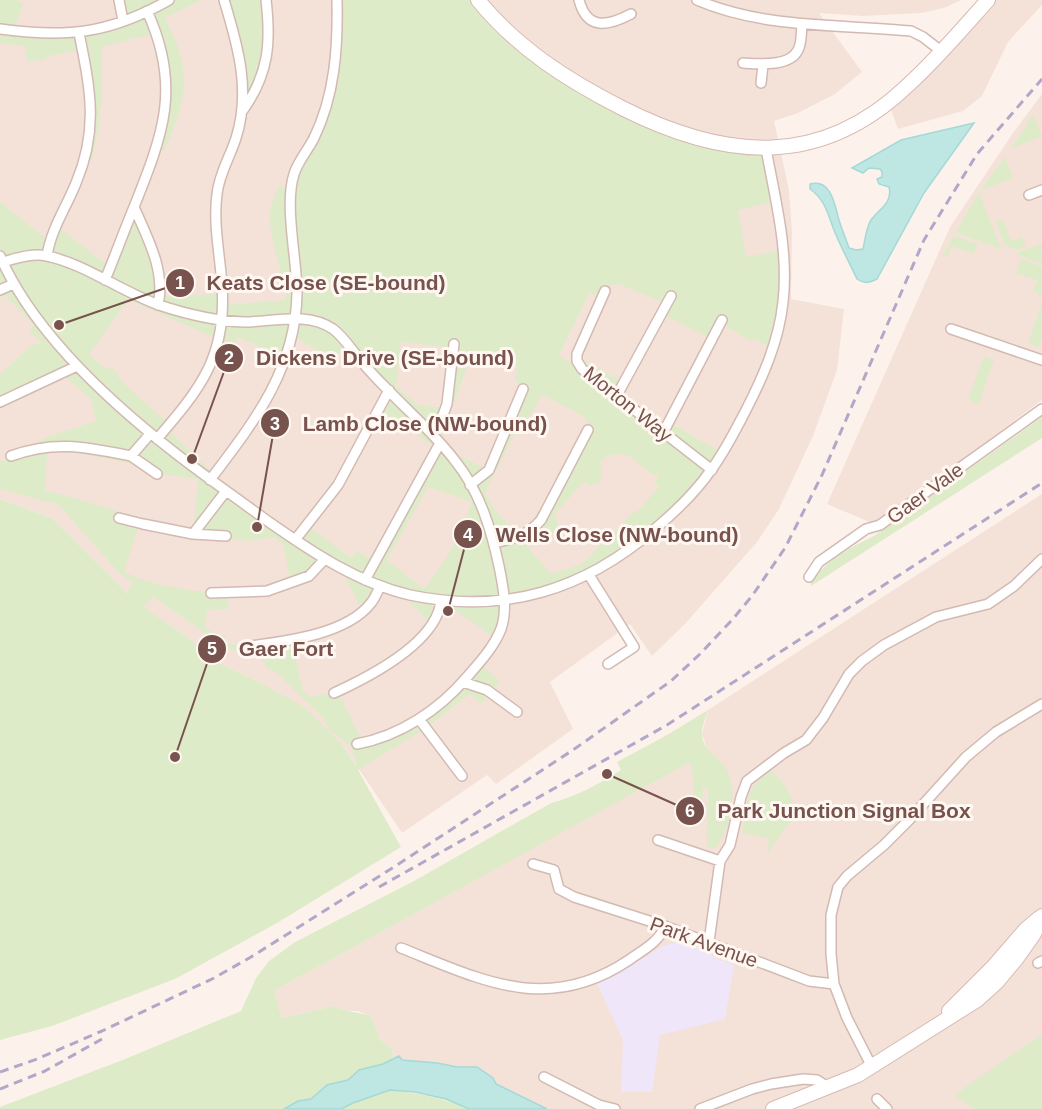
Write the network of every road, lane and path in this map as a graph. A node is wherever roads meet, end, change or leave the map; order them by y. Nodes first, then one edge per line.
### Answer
1 (119, 0) edge
2 (169, 0) edge
3 (224, 0) edge
4 (266, 0) edge
5 (337, 0) edge
6 (478, 0) edge
7 (579, 0) edge
8 (697, 0) edge
9 (988, 0) edge
10 (157, 3) edge
11 (147, 11) junction
12 (631, 14) dead end
13 (123, 21) junction
14 (802, 25) junction
15 (0, 29) edge
16 (79, 33) junction
17 (941, 51) junction
18 (743, 63) dead end
19 (763, 65) junction
20 (761, 83) dead end
21 (243, 110) junction
22 (766, 149) junction
23 (1042, 190) edge
24 (1029, 195) dead end
25 (134, 207) junction
26 (47, 256) junction
27 (1, 259) edge
28 (105, 280) junction
29 (13, 284) junction
30 (0, 290) edge
31 (605, 291) dead end
32 (671, 296) dead end
33 (158, 305) junction
34 (294, 319) junction
35 (224, 320) junction
36 (722, 320) dead end
37 (951, 329) dead end
38 (454, 344) dead end
39 (1042, 360) edge
40 (77, 366) junction
41 (523, 388) dead end
42 (388, 390) junction
43 (616, 397) junction
44 (0, 402) edge
45 (1042, 409) edge
46 (588, 430) dead end
47 (430, 432) junction
48 (663, 433) junction
49 (154, 436) junction
50 (440, 443) junction
51 (11, 456) dead end
52 (130, 456) junction
53 (712, 470) junction
54 (157, 474) dead end
55 (210, 480) junction
56 (470, 485) junction
57 (226, 491) junction
58 (119, 518) dead end
59 (193, 534) junction
60 (226, 536) dead end
61 (295, 540) junction
62 (494, 543) junction
63 (325, 559) junction
64 (1042, 559) edge
65 (589, 575) junction
66 (809, 576) dead end
67 (365, 580) junction
68 (380, 587) junction
69 (211, 593) dead end
70 (505, 600) junction
71 (441, 601) junction
72 (251, 646) dead end
73 (608, 664) dead end
74 (463, 682) junction
75 (334, 693) dead end
76 (1042, 704) edge
77 (517, 712) dead end
78 (419, 719) junction
79 (357, 744) dead end
80 (462, 776) dead end
81 (658, 840) dead end
82 (720, 861) junction
83 (533, 864) dead end
84 (1042, 916) edge
85 (665, 926) junction
86 (709, 942) junction
87 (401, 948) dead end
88 (834, 984) junction
89 (872, 1067) junction
90 (544, 1077) dead end
91 (829, 1088) junction
92 (877, 1099) dead end
93 (780, 1108) edge
94 (615, 1109) edge
95 (700, 1109) edge
96 (887, 1109) edge

1 - 13 street
2 - 10 street
3 - 21 street
4 - 21 street
5 - 34 street
6 - 22 street
7 - 12 street
8 - 14 street
9 - 17 street
10 - 11 street
11 - 13 street
11 - 25 street
13 - 16 street
14 - 17 street
14 - 19 street
15 - 16 street
16 - 26 street
17 - 22 street
18 - 19 street
19 - 20 street
21 - 35 street
22 - 53 street
23 - 24 street
25 - 28 street
25 - 33 street
26 - 27 street
26 - 28 street
27 - 29 street
28 - 33 street
29 - 30 street
29 - 40 street
31 - 43 street, Morton Way
32 - 43 street
33 - 35 street
34 - 35 street
34 - 42 street
34 - 55 street
35 - 49 street
36 - 48 street
37 - 39 street
38 - 47 street
40 - 44 street
40 - 49 street
41 - 56 street
42 - 47 street
42 - 61 street
43 - 48 street, Morton Way
45 - 66 street, Gaer Vale
46 - 62 street
47 - 50 street
48 - 53 street, Morton Way
49 - 52 street
49 - 55 street
50 - 56 street
50 - 67 street
51 - 52 street
52 - 54 street
53 - 65 street
55 - 57 street
56 - 62 street
57 - 59 street
57 - 61 street
58 - 59 street
59 - 60 street
61 - 63 street
62 - 70 street
63 - 67 street
63 - 69 street
64 - 82 street
65 - 70 street
65 - 73 street
67 - 68 street
68 - 71 street
68 - 72 street
70 - 71 street
70 - 74 street
71 - 75 street
74 - 77 street
74 - 78 street
76 - 88 street
78 - 79 street
78 - 80 street
81 - 82 street
82 - 86 street
83 - 85 street, Park Avenue
84 - 89 street
85 - 86 street, Park Avenue
85 - 87 street
86 - 88 street, Park Avenue
88 - 89 street
89 - 91 street
90 - 94 street
91 - 93 street
91 - 95 street
92 - 96 street

